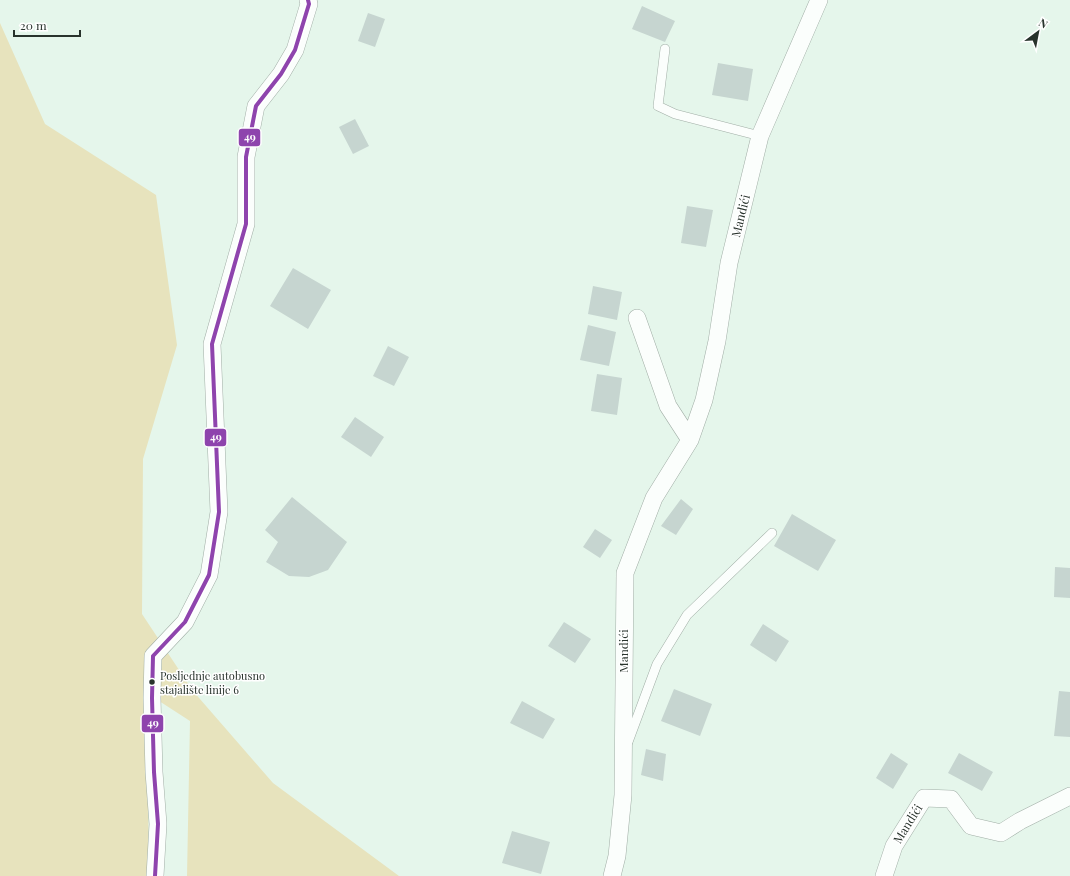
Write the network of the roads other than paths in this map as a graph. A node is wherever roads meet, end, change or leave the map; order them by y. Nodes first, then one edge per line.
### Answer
1 (308, 0) edge
2 (819, 0) edge
3 (665, 49) dead end
4 (760, 136) junction
5 (637, 318) dead end
6 (690, 440) junction
7 (772, 533) dead end
8 (624, 755) junction
9 (1070, 796) edge
10 (155, 876) edge
11 (612, 876) edge
12 (884, 876) edge

1 - 10 street
2 - 4 street, Mandići
3 - 4 lane
4 - 6 street, Mandići
5 - 6 street
6 - 8 street, Mandići
7 - 8 lane
8 - 11 street, Mandići
9 - 12 street, Mandići

